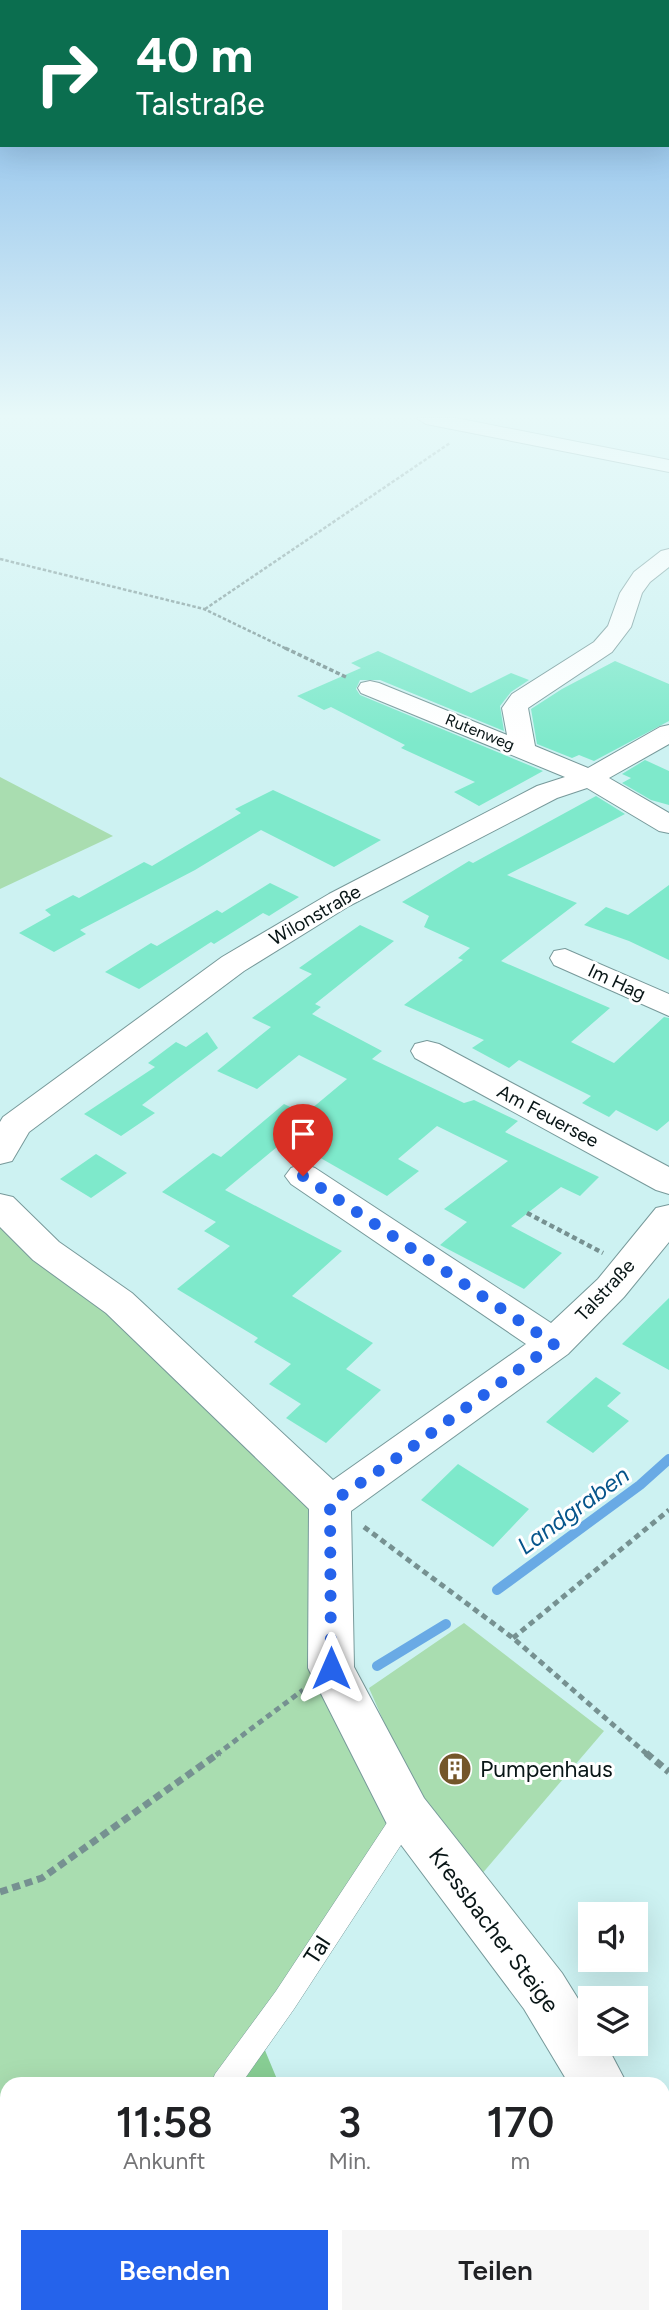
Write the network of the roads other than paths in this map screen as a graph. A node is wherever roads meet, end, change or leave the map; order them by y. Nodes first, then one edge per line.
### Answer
1 (669, 556) edge
2 (370, 688) road end
3 (669, 733) edge
4 (522, 749) junction
5 (590, 778) junction
6 (669, 825) edge
7 (565, 958) dead end
8 (669, 1006) edge
9 (427, 1051) dead end
10 (0, 1153) edge
11 (303, 1176) dead end
12 (669, 1182) edge
13 (0, 1206) edge
14 (669, 1217) edge
15 (554, 1344) junction
16 (330, 1503) junction
17 (407, 1814) junction
18 (230, 2077) edge
19 (596, 2077) edge

1 - 4 street
2 - 4 street, Rutenweg
3 - 5 street, Wilonstraße
4 - 5 street, Rutenweg
5 - 6 street, Rutenweg
5 - 10 street, Wilonstraße
7 - 8 street, Im Hag
9 - 12 street, Am Feuersee
11 - 15 street
13 - 16 street
14 - 15 street, Talstraße
15 - 16 street, Talstraße
16 - 17 street, Kressbacher Steige
17 - 18 lane, Tal
17 - 19 street, Kressbacher Steige

